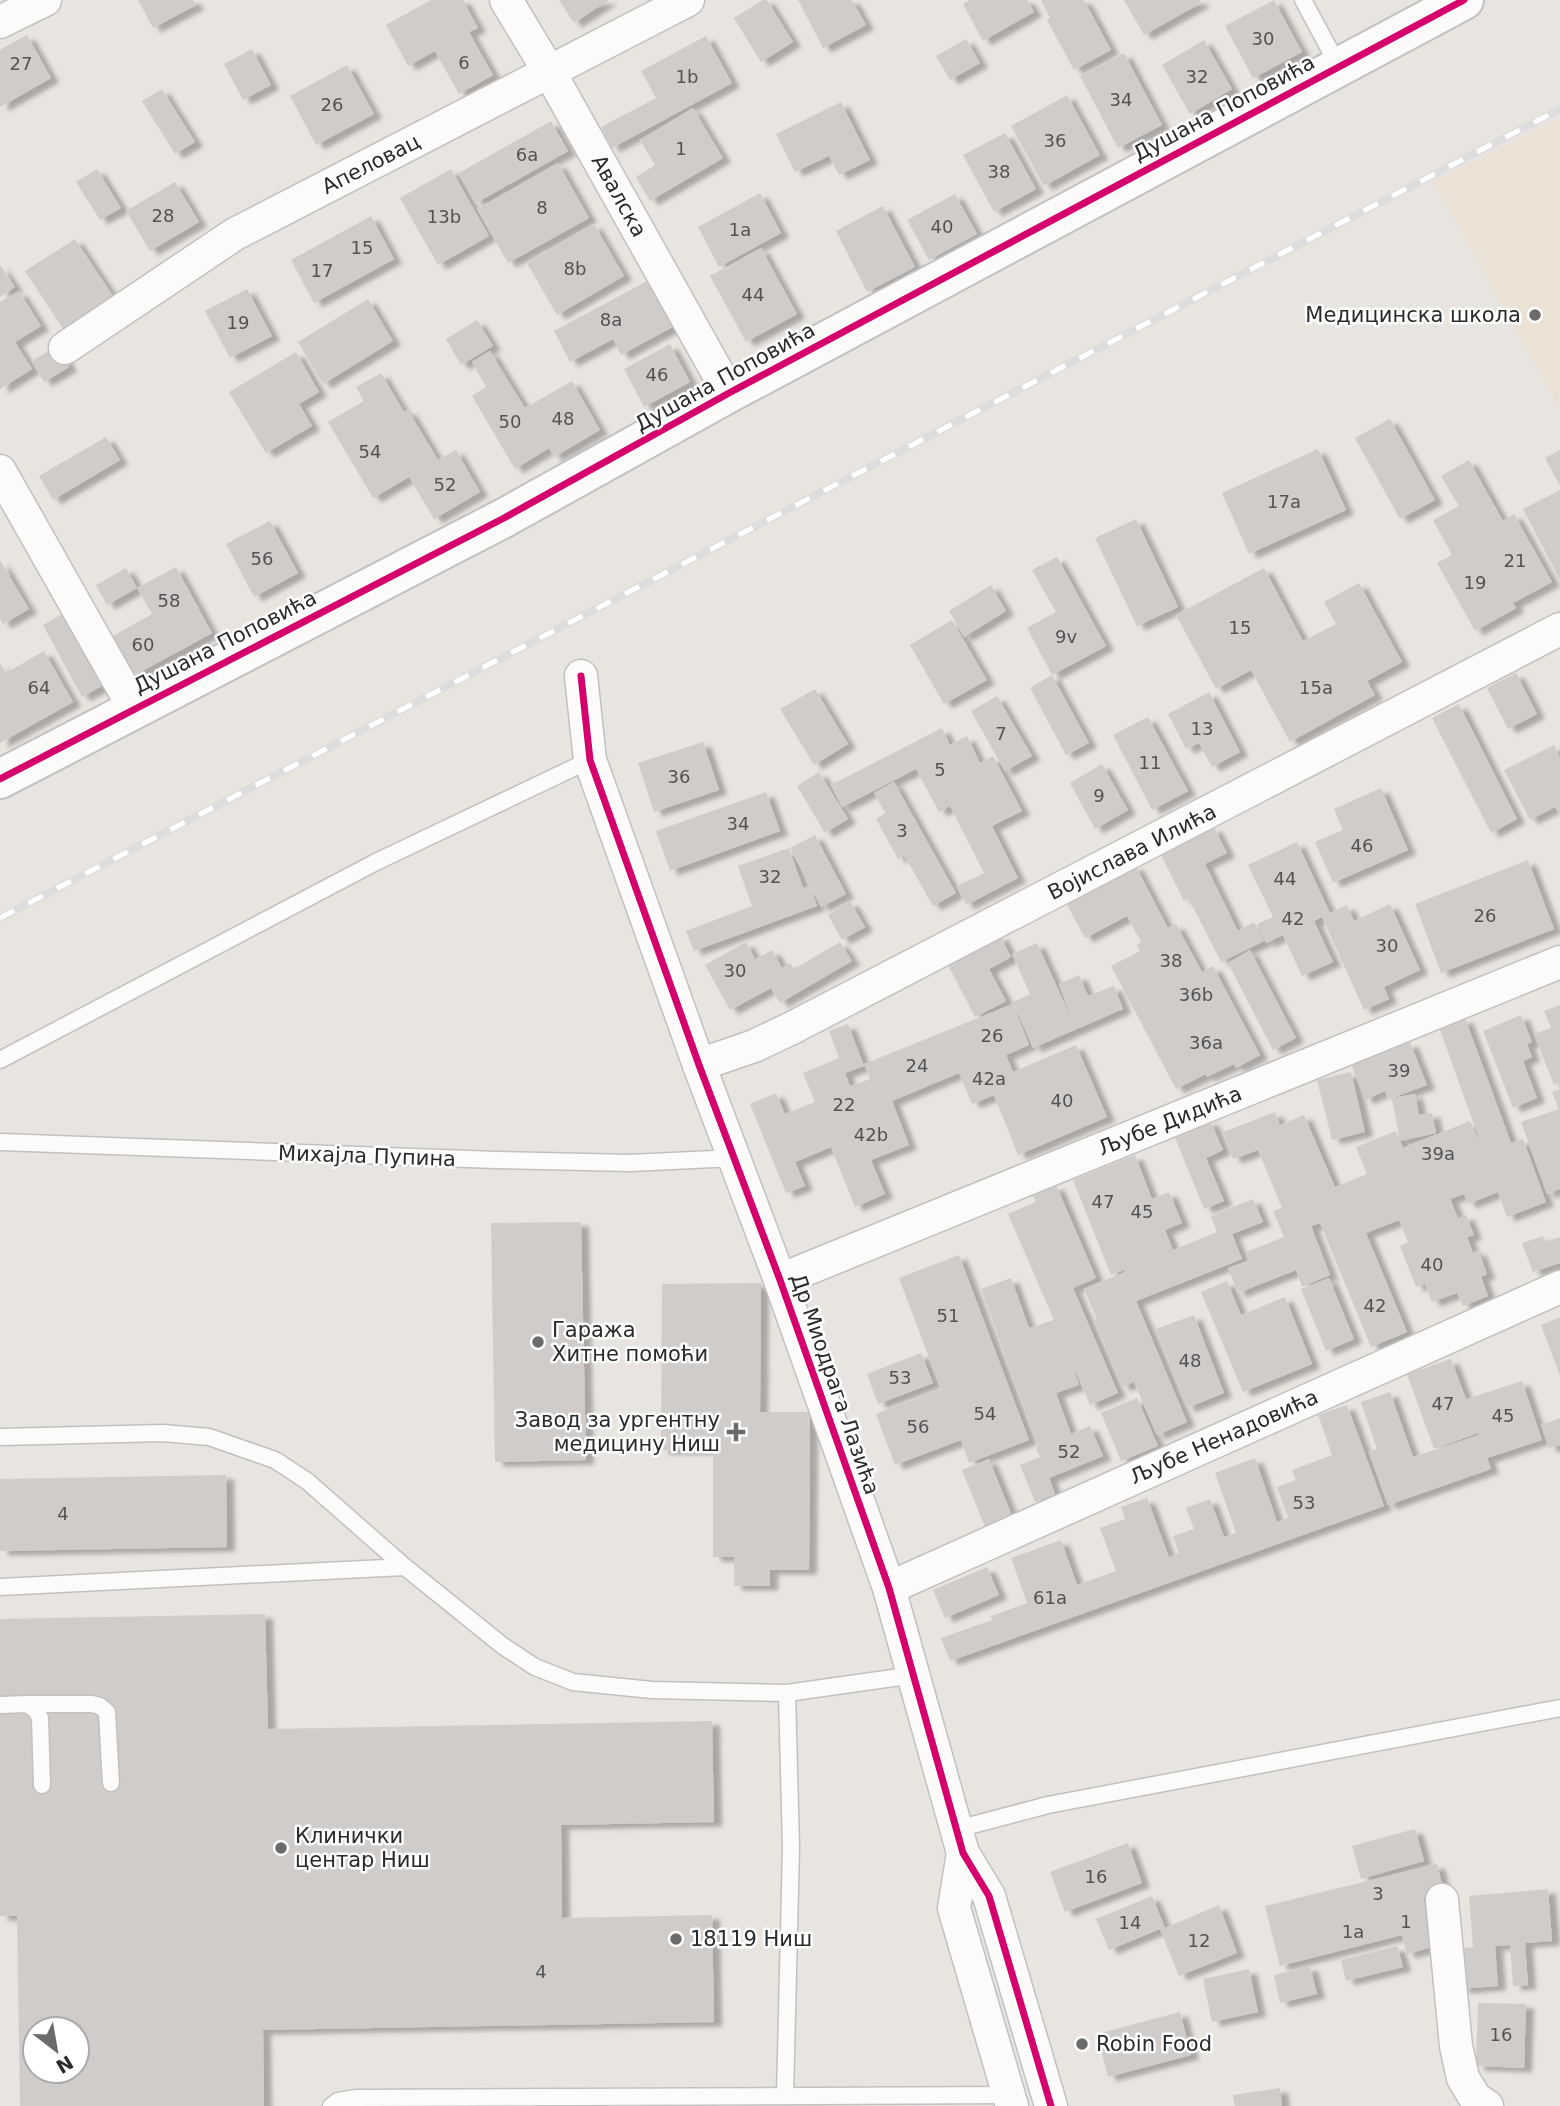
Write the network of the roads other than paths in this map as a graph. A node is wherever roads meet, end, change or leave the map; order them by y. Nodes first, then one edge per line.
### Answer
1 (45, 0) edge
2 (506, 0) edge
3 (688, 0) edge
4 (1303, 0) edge
5 (1464, 0) edge
6 (0, 22) edge
7 (1339, 66) junction
8 (550, 73) junction
9 (65, 348) dead end
10 (729, 393) junction
11 (0, 471) edge
12 (1560, 629) edge
13 (581, 676) dead end
14 (134, 708) junction
15 (590, 760) junction
16 (0, 779) edge
17 (1560, 962) edge
18 (0, 1060) edge
19 (699, 1065) junction
20 (0, 1142) edge
21 (735, 1158) junction
22 (780, 1280) junction
23 (1560, 1287) edge
24 (0, 1437) edge
25 (405, 1567) junction
26 (0, 1587) edge
27 (889, 1587) junction
28 (914, 1675) junction
29 (787, 1693) junction
30 (13, 1705) edge
31 (1560, 1708) edge
32 (111, 1783) dead end
33 (41, 1785) dead end
34 (960, 1841) junction
35 (1442, 1900) dead end
36 (785, 2096) junction
37 (1011, 2100) edge
38 (331, 2106) edge
39 (1051, 2106) edge
40 (1487, 2106) edge

1 - 6 street
2 - 8 street, Авалска
3 - 8 street, Апеловац
4 - 7 lane
5 - 7 street, Душана Поповића
7 - 10 street, Душана Поповића
8 - 9 street, Апеловац
8 - 10 street, Авалска
10 - 14 street, Душана Поповића
11 - 14 street, Душана Поповића
12 - 19 street, Војислава Илића
13 - 15 street, Др Миодрага Лазића
14 - 16 street, Душана Поповића
15 - 18 lane
15 - 19 street, Др Миодрага Лазића
17 - 22 street, Љубе Дидића
19 - 21 street, Др Миодрага Лазића
20 - 21 lane, Михајла Пупина
21 - 22 street, Др Миодрага Лазића
22 - 27 street, Др Миодрага Лазића
23 - 27 street, Љубе Ненадовића
24 - 25 lane
25 - 26 lane
25 - 29 lane
27 - 28 street, Др Миодрага Лазића
28 - 29 lane
28 - 34 street, Др Миодрага Лазића
29 - 36 lane
30 - 32 lane
30 - 33 lane
31 - 34 lane
34 - 37 street, Др Миодрага Лазића
34 - 39 street, Др Миодрага Лазића
35 - 40 street
36 - 37 lane
36 - 38 lane

